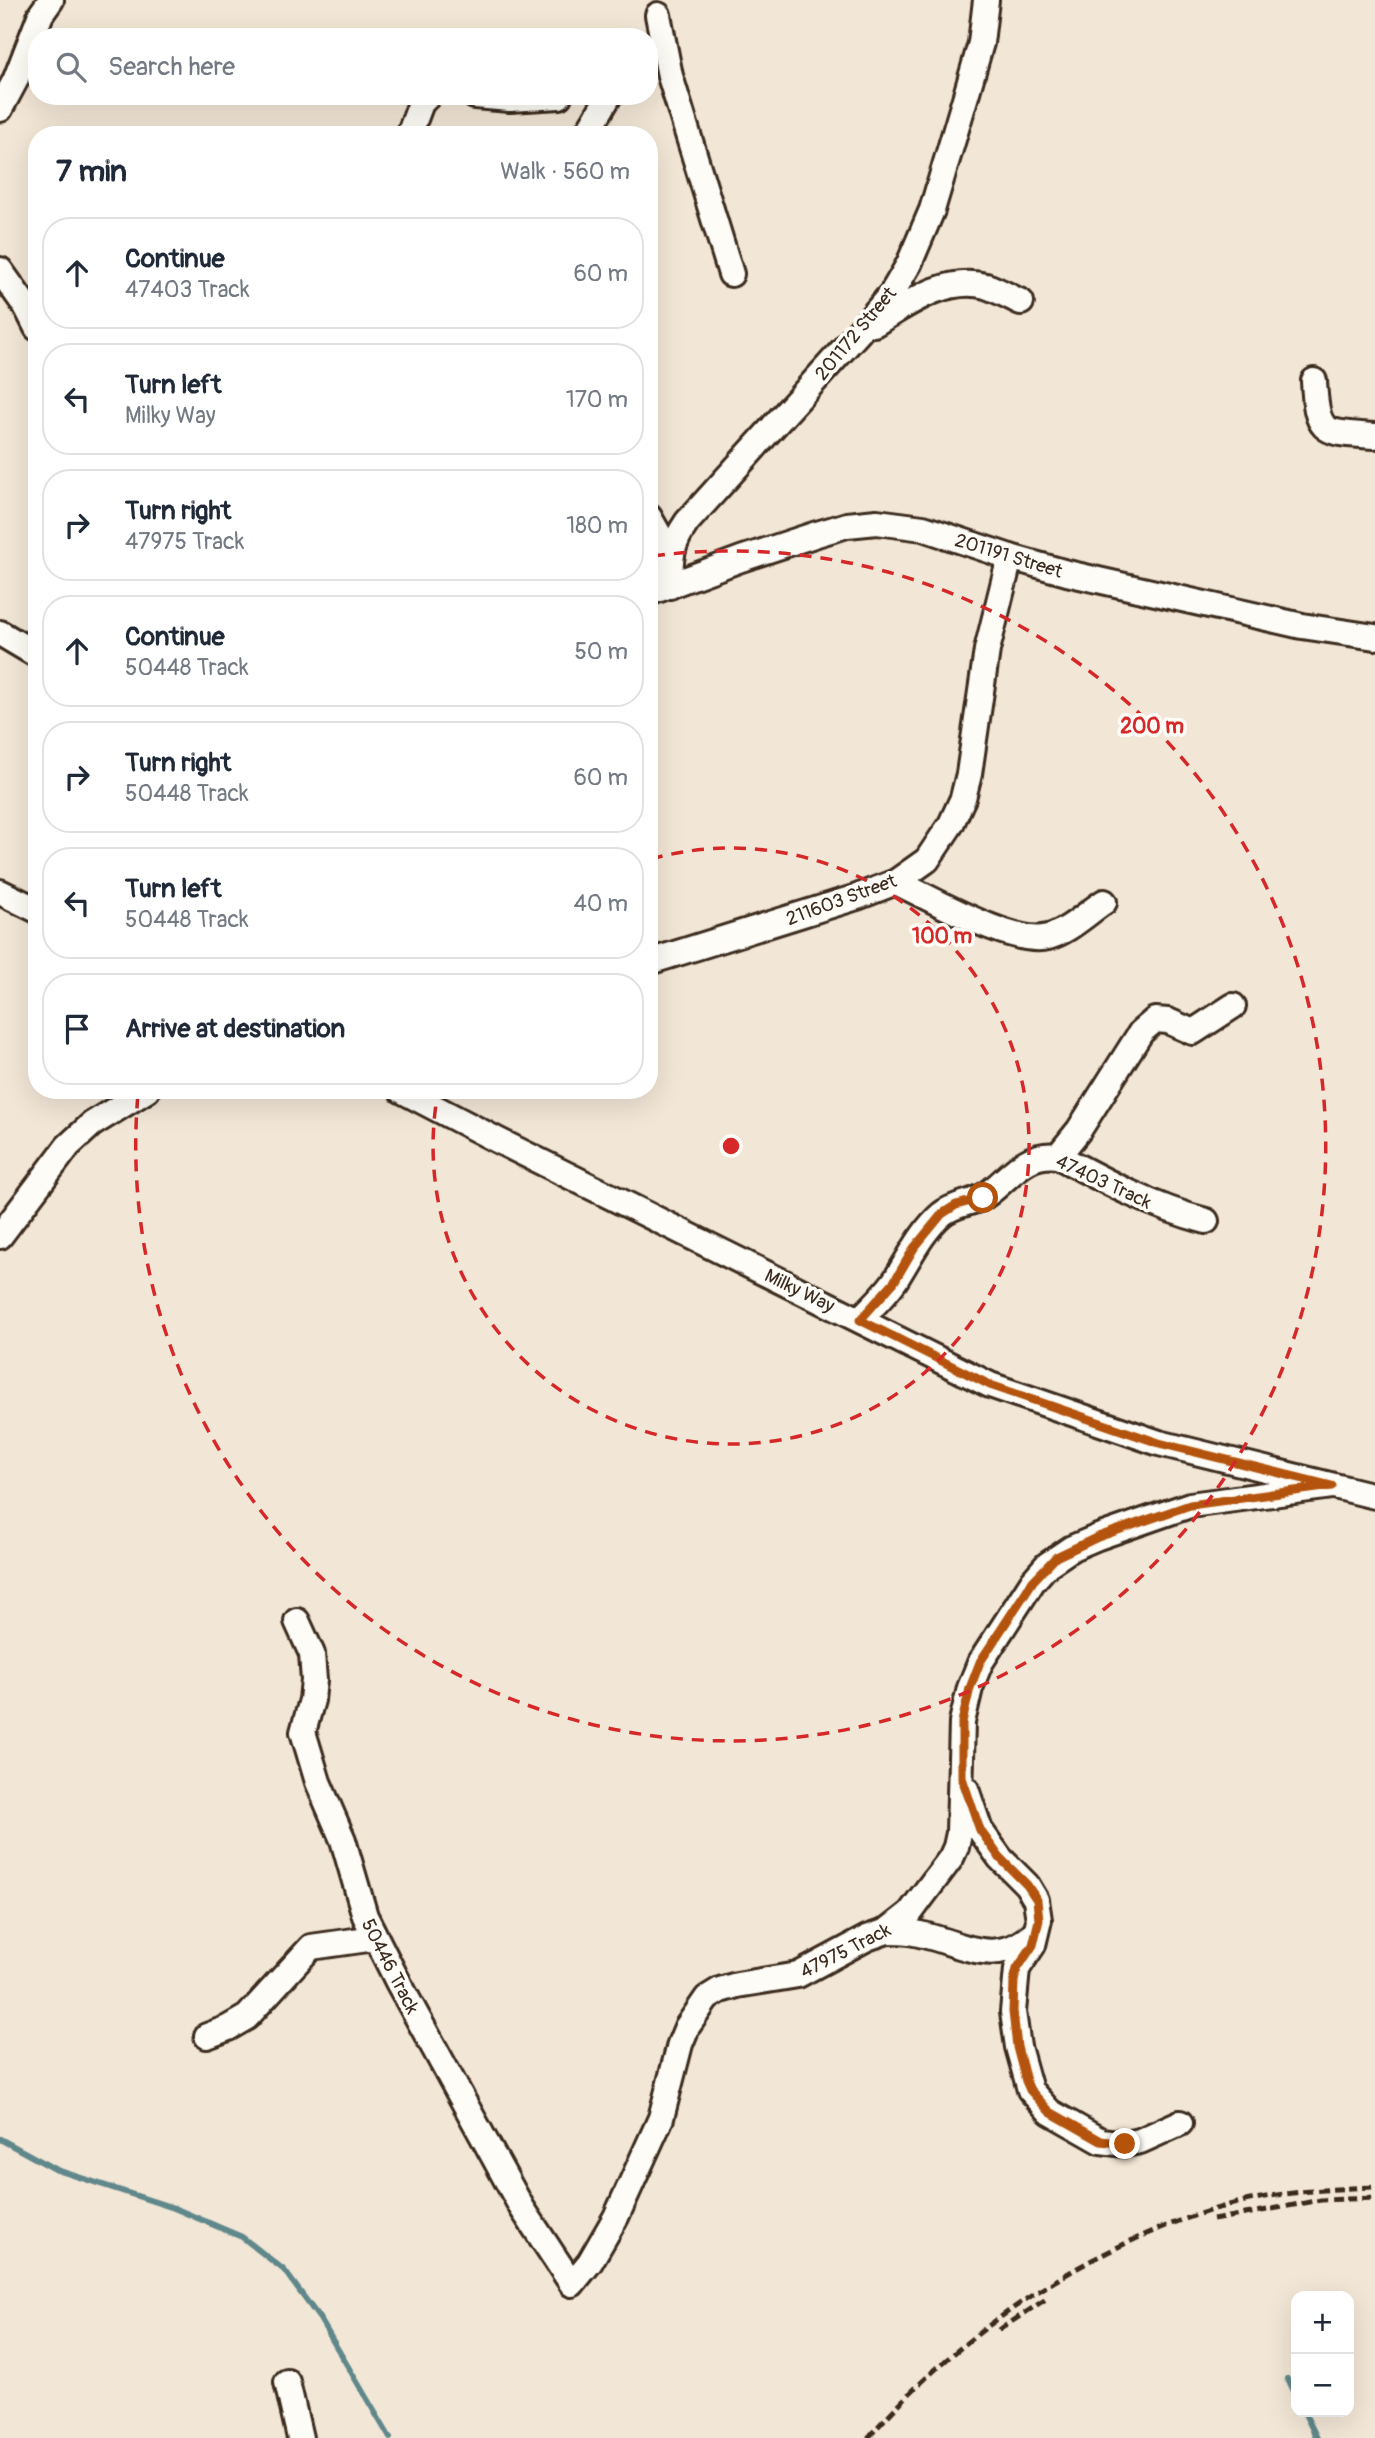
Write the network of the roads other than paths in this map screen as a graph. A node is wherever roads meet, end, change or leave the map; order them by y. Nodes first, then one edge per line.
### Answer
1 (51, 0) edge
2 (986, 0) edge
3 (664, 8) edge
4 (36, 28) edge
5 (651, 28) edge
6 (28, 48) edge
7 (420, 105) edge
8 (604, 105) edge
9 (0, 110) edge
10 (412, 126) edge
11 (591, 126) edge
12 (0, 270) edge
13 (731, 274) dead end
14 (1021, 302) dead end
15 (28, 312) edge
16 (858, 333) junction
17 (1314, 380) dead end
18 (1375, 436) edge
19 (658, 533) edge
20 (670, 554) junction
21 (1010, 557) junction
22 (659, 589) edge
23 (0, 633) edge
24 (1375, 637) edge
25 (28, 650) edge
26 (896, 882) junction
27 (0, 892) edge
28 (1104, 902) dead end
29 (28, 906) edge
30 (658, 959) edge
31 (1233, 1006) dead end
32 (133, 1099) edge
33 (418, 1099) edge
34 (1058, 1156) junction
35 (1206, 1221) dead end
36 (0, 1236) edge
37 (860, 1320) junction
38 (1354, 1491) edge
39 (1375, 1511) edge
40 (297, 1621) dead end
41 (962, 1778) junction
42 (887, 1931) junction
43 (1035, 1932) junction
44 (375, 1938) junction
45 (207, 2036) dead end
46 (1180, 2123) dead end
47 (572, 2284) joint
48 (287, 2382) dead end
49 (300, 2438) edge

1 - 4 street
2 - 16 street, 201172 Street
3 - 5 street
3 - 13 street
6 - 9 street
7 - 10 street
8 - 11 street
12 - 15 street
14 - 16 street
16 - 20 street, 201172 Street
17 - 18 street
19 - 20 street
20 - 22 street, 201172 Street
21 - 22 street, 201191 Street
21 - 24 street, 201191 Street
21 - 26 street, 211603 Street
23 - 25 street
26 - 28 street
26 - 30 street, 211603 Street
27 - 29 street
31 - 34 street
32 - 36 street
33 - 37 street, Milky Way
34 - 35 street, 47403 Track
34 - 37 street, 47403 Track
37 - 38 street, Milky Way
38 - 39 street
38 - 41 street, 47975 Track
40 - 44 street, 50446 Track
41 - 42 street, 47975 Track
41 - 43 street
42 - 43 street
42 - 47 street, 47975 Track
43 - 46 street
44 - 45 street
44 - 47 street, 50446 Track
48 - 49 street

